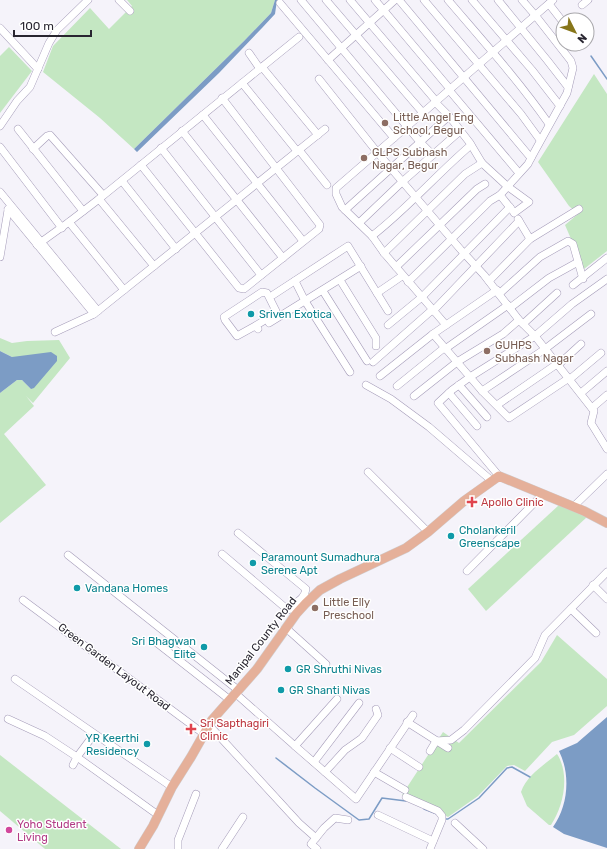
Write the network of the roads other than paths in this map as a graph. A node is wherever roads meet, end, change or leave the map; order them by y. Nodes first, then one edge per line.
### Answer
1 (88, 0) edge
2 (119, 0) edge
3 (302, 0) edge
4 (326, 0) edge
5 (350, 0) edge
6 (375, 0) edge
7 (395, 0) edge
8 (399, 0) edge
9 (424, 0) edge
10 (448, 0) edge
11 (472, 0) edge
12 (498, 0) edge
13 (522, 0) edge
14 (551, 2) edge
15 (280, 3) dead end
16 (384, 10) junction
17 (130, 11) dead end
18 (557, 12) edge
19 (536, 15) junction
20 (369, 23) junction
21 (0, 28) edge
22 (521, 28) junction
23 (355, 35) junction
24 (299, 37) dead end
25 (506, 40) junction
26 (341, 48) junction
27 (249, 53) dead end
28 (493, 53) junction
29 (328, 60) junction
30 (478, 65) junction
31 (261, 68) junction
32 (38, 69) junction
33 (464, 77) junction
34 (319, 80) dead end
35 (242, 82) junction
36 (568, 87) junction
37 (449, 90) junction
38 (222, 98) junction
39 (436, 102) junction
40 (560, 106) junction
41 (423, 113) junction
42 (202, 114) junction
43 (449, 116) junction
44 (549, 124) junction
45 (0, 126) edge
46 (407, 126) junction
47 (18, 129) dead end
48 (325, 129) dead end
49 (182, 131) junction
50 (460, 131) junction
51 (318, 135) junction
52 (394, 138) junction
53 (540, 140) junction
54 (420, 142) junction
55 (471, 145) junction
56 (0, 147) edge
57 (161, 148) junction
58 (33, 149) junction
59 (298, 151) junction
60 (377, 152) junction
61 (433, 155) junction
62 (532, 158) junction
63 (482, 163) junction
64 (141, 165) junction
65 (277, 168) junction
66 (391, 168) junction
67 (519, 173) junction
68 (122, 181) junction
69 (402, 182) junction
70 (257, 184) junction
71 (485, 184) dead end
72 (327, 185) dead end
73 (508, 186) junction
74 (0, 192) edge
75 (500, 194) junction
76 (101, 197) junction
77 (416, 197) junction
78 (0, 199) edge
79 (237, 199) junction
80 (579, 209) dead end
81 (8, 210) junction
82 (345, 210) junction
83 (512, 210) junction
84 (427, 211) junction
85 (83, 212) junction
86 (216, 217) junction
87 (519, 221) junction
88 (69, 222) junction
89 (359, 223) junction
90 (439, 225) junction
91 (62, 228) junction
92 (196, 233) junction
93 (372, 236) junction
94 (530, 238) junction
95 (451, 239) junction
96 (303, 241) junction
97 (39, 243) junction
98 (1, 244) edge
99 (176, 249) junction
100 (384, 253) junction
101 (464, 254) junction
102 (0, 257) edge
103 (283, 258) junction
104 (607, 258) edge
105 (578, 262) junction
106 (154, 266) junction
107 (361, 266) junction
108 (396, 267) junction
109 (476, 267) junction
110 (261, 275) junction
111 (402, 276) junction
112 (583, 279) junction
113 (607, 279) edge
114 (340, 280) junction
115 (295, 281) junction
116 (489, 281) junction
117 (408, 282) junction
118 (574, 285) dead end
119 (124, 290) junction
120 (322, 291) junction
121 (498, 292) junction
122 (377, 293) junction
123 (557, 294) dead end
124 (273, 295) dead end
125 (422, 297) junction
126 (306, 301) junction
127 (509, 307) junction
128 (433, 311) junction
129 (388, 312) dead end
130 (96, 313) junction
131 (591, 314) dead end
132 (267, 321) junction
133 (521, 322) junction
134 (388, 325) dead end
135 (446, 326) junction
136 (256, 328) junction
137 (55, 332) dead end
138 (433, 334) junction
139 (246, 336) dead end
140 (535, 336) junction
141 (581, 344) dead end
142 (376, 346) dead end
143 (445, 348) junction
144 (545, 349) junction
145 (601, 353) dead end
146 (457, 362) junction
147 (558, 364) junction
148 (607, 371) edge
149 (350, 372) dead end
150 (380, 376) dead end
151 (470, 377) junction
152 (570, 379) junction
153 (366, 385) dead end
154 (459, 385) junction
155 (397, 386) dead end
156 (482, 391) junction
157 (449, 393) junction
158 (581, 393) junction
159 (607, 395) edge
160 (414, 396) dead end
161 (497, 406) junction
162 (592, 408) junction
163 (487, 417) dead end
164 (477, 426) dead end
165 (607, 449) edge
166 (368, 472) dead end
167 (607, 474) edge
168 (495, 478) junction
169 (543, 494) junction
170 (574, 506) junction
171 (607, 522) edge
172 (428, 532) junction
173 (238, 533) dead end
174 (222, 554) dead end
175 (68, 555) dead end
176 (467, 571) dead end
177 (607, 572) edge
178 (593, 585) junction
179 (607, 599) edge
180 (23, 600) dead end
181 (296, 607) junction
182 (571, 608) junction
183 (286, 628) junction
184 (596, 633) dead end
185 (156, 643) dead end
186 (326, 664) dead end
187 (15, 679) dead end
188 (234, 694) junction
189 (337, 698) dead end
190 (359, 703) dead end
191 (376, 709) dead end
192 (413, 715) dead end
193 (8, 719) dead end
194 (408, 722) junction
195 (209, 725) junction
196 (204, 734) junction
197 (89, 741) dead end
198 (436, 741) junction
199 (295, 746) junction
200 (390, 748) junction
201 (448, 748) dead end
202 (430, 750) dead end
203 (77, 757) junction
204 (314, 762) junction
205 (73, 765) dead end
206 (419, 767) dead end
207 (325, 772) junction
208 (374, 772) junction
209 (172, 787) junction
210 (196, 794) dead end
211 (158, 815) junction
212 (378, 815) dead end
213 (243, 817) dead end
214 (348, 820) dead end
215 (455, 823) dead end
216 (316, 838) junction
217 (433, 842) junction
218 (139, 849) edge
219 (178, 849) edge
220 (222, 849) edge
221 (316, 849) edge
222 (430, 849) edge
223 (483, 849) edge

1 - 32 street
2 - 17 street
3 - 26 street
4 - 23 street
5 - 20 street
6 - 16 street
7 - 16 street
8 - 33 street
9 - 30 street
10 - 28 street
11 - 25 street
12 - 22 street
13 - 19 street
14 - 18 street
14 - 19 street
15 - 29 street
16 - 20 street
16 - 37 street
19 - 22 street
19 - 36 street
20 - 23 street
20 - 39 street
21 - 32 street
22 - 25 street
22 - 36 street
23 - 26 street
23 - 41 street
24 - 31 street
25 - 28 street
25 - 40 street
26 - 29 street
26 - 46 street
27 - 31 street
28 - 30 street
28 - 44 street
29 - 52 street
30 - 33 street
30 - 53 street
31 - 35 street
31 - 51 street
32 - 45 street
33 - 37 street
33 - 62 street
34 - 60 street
35 - 38 street
35 - 59 street
36 - 40 street
37 - 39 street
37 - 67 street
38 - 42 street
38 - 65 street
39 - 41 street
39 - 43 street
40 - 44 street
41 - 46 street
42 - 49 street
42 - 70 street
43 - 50 street
43 - 54 street
44 - 53 street
46 - 52 street
46 - 54 street
47 - 58 street
48 - 51 street
49 - 57 street
49 - 79 street
50 - 55 street
50 - 61 street
51 - 59 street
52 - 60 street
53 - 62 street
54 - 61 street
54 - 66 street
55 - 63 street
55 - 77 street
56 - 91 street
57 - 64 street
57 - 86 street
58 - 76 street
58 - 85 street
59 - 65 street
59 - 72 street
60 - 66 street
60 - 82 street
61 - 69 street
62 - 67 street
63 - 73 street
63 - 84 street
64 - 68 street
64 - 92 street
65 - 70 street
65 - 96 street
66 - 69 street
66 - 82 street
67 - 73 street
68 - 76 street
68 - 99 street
69 - 77 street
69 - 89 street
70 - 79 street
70 - 96 street
71 - 90 street
73 - 75 street
73 - 83 street
74 - 97 street
75 - 83 street
75 - 95 street
76 - 85 street
76 - 106 street
77 - 84 street
77 - 93 street
78 - 81 street
79 - 86 street
79 - 103 street
80 - 94 street
81 - 97 street
81 - 98 street
82 - 89 street
83 - 87 street
83 - 101 street
84 - 90 street
84 - 100 street
85 - 88 street
86 - 92 street
86 - 110 street
87 - 94 street
87 - 109 street
88 - 91 street
88 - 119 street
89 - 93 street
90 - 95 street
90 - 108 street
91 - 97 street
92 - 99 street
92 - 110 street
93 - 100 street
94 - 116 street
95 - 101 street
95 - 117 street
96 - 103 street
97 - 130 street
98 - 102 street
99 - 106 street
100 - 108 street
101 - 109 street
101 - 125 street
103 - 110 street
104 - 112 street
105 - 112 street
105 - 121 street
105 - 127 street
106 - 119 street
107 - 114 street
107 - 115 street
107 - 122 street
108 - 111 street
109 - 116 street
109 - 128 street
111 - 117 street
111 - 122 street
112 - 118 street
113 - 140 street
114 - 120 street
114 - 142 street
115 - 124 street
115 - 126 street
116 - 121 street
117 - 125 street
119 - 130 street
120 - 126 street
120 - 128 street
121 - 127 street
121 - 135 street
122 - 129 street
123 - 133 street
125 - 128 street
125 - 134 street
126 - 132 street
126 - 149 street
127 - 133 street
127 - 143 street
128 - 135 street
130 - 137 street
131 - 144 street
132 - 136 street
132 - 136 street
133 - 140 street
133 - 146 street
135 - 138 street
136 - 139 street
138 - 143 street
138 - 150 street
140 - 144 street
140 - 151 street
141 - 147 street
143 - 146 street
143 - 155 street
144 - 147 street
144 - 156 street
145 - 152 street
146 - 151 street
146 - 160 street
147 - 152 street
147 - 161 street
148 - 158 street
151 - 154 street
151 - 156 street
152 - 158 street
152 - 161 street
153 - 168 street
154 - 157 street
154 - 163 street
156 - 161 street
157 - 164 street
157 - 168 street
158 - 162 street
159 - 162 street
162 - 165 street
166 - 172 street
167 - 170 street
168 - 169 main road
168 - 172 main road, Manipal County Road
169 - 170 main road
169 - 176 street
170 - 171 main road
172 - 181 main road, Manipal County Road
173 - 181 street
174 - 181 street
175 - 188 street
177 - 178 street
178 - 179 street
178 - 182 street
180 - 196 street, Green Garden Layout Road
181 - 183 main road, Manipal County Road
182 - 184 street
182 - 198 street
183 - 186 street
183 - 188 main road, Manipal County Road
185 - 188 street
187 - 209 street
188 - 195 main road, Manipal County Road
188 - 199 street
189 - 199 street
190 - 204 street
191 - 207 street
192 - 194 street
193 - 203 street
194 - 198 street
194 - 200 street
195 - 196 main road, Manipal County Road
195 - 216 street
196 - 209 main road, Manipal County Road
197 - 203 street
198 - 201 street
198 - 202 street
199 - 204 street
200 - 206 street
200 - 208 street
203 - 205 street
203 - 211 street
204 - 207 street
207 - 208 street
208 - 217 street
209 - 211 main road, Manipal County Road
210 - 219 street
211 - 218 main road, Manipal County Road
212 - 217 street
213 - 220 street
214 - 216 street
215 - 223 street
216 - 221 street
217 - 222 street

